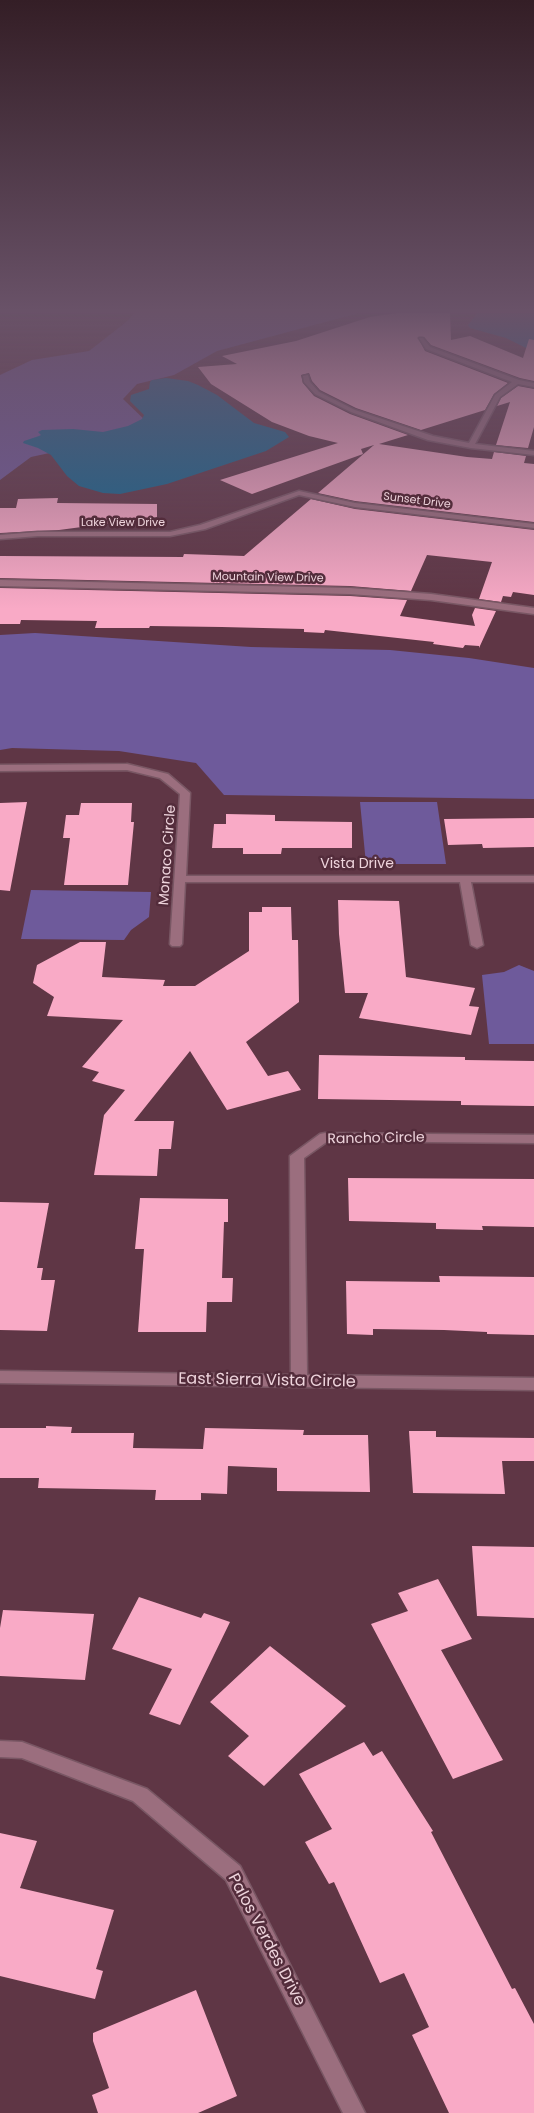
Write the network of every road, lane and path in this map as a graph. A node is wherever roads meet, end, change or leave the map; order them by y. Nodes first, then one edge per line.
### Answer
1 (355, 412) edge
2 (489, 412) edge
3 (471, 446) junction
4 (534, 453) edge
5 (299, 493) joint
6 (534, 526) edge
7 (0, 537) edge
8 (0, 583) edge
9 (534, 611) edge
10 (0, 768) edge
11 (180, 879) junction
12 (465, 879) junction
13 (534, 879) edge
14 (176, 944) dead end
15 (477, 945) dead end
16 (534, 1139) edge
17 (0, 1377) edge
18 (299, 1381) junction
19 (534, 1384) edge
20 (0, 1749) edge
21 (354, 2113) edge

1 - 3 street
2 - 3 street
3 - 4 street
5 - 6 street, Sunset Drive
5 - 7 street, Lake View Drive
8 - 9 street, Mountain View Drive
10 - 11 street, Monaco Circle
11 - 12 street, Vista Drive
11 - 14 street, Monaco Circle
12 - 13 street, Vista Drive
12 - 15 street
16 - 18 street, Rancho Circle
17 - 18 street, East Sierra Vista Circle
18 - 19 street, East Sierra Vista Circle
20 - 21 street, Palos Verdes Drive

